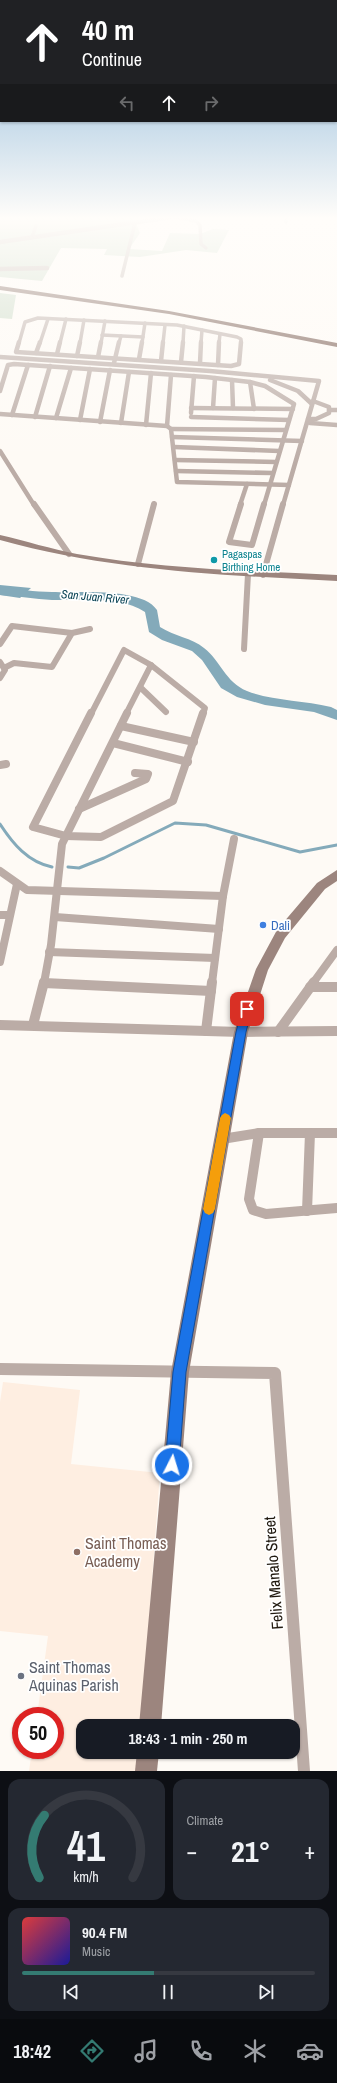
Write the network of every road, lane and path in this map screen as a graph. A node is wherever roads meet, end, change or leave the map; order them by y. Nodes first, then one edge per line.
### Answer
1 (75, 299) edge
2 (119, 299) edge
3 (215, 314) dead end
4 (223, 315) dead end
5 (48, 319) junction
6 (66, 319) junction
7 (84, 320) junction
8 (105, 321) junction
9 (145, 324) junction
10 (165, 325) junction
11 (184, 326) junction
12 (202, 330) junction
13 (304, 331) dead end
14 (312, 332) dead end
15 (220, 334) junction
16 (102, 335) junction
17 (121, 336) junction
18 (143, 337) junction
19 (337, 338) edge
20 (337, 345) edge
21 (16, 352) junction
22 (36, 353) junction
23 (57, 354) junction
24 (77, 356) junction
25 (98, 356) junction
26 (0, 357) edge
27 (13, 358) junction
28 (116, 358) junction
29 (139, 359) junction
30 (161, 361) junction
31 (181, 362) junction
32 (200, 363) junction
33 (114, 364) junction
34 (28, 365) junction
35 (218, 365) junction
36 (50, 366) junction
37 (71, 368) junction
38 (90, 369) junction
39 (110, 370) junction
40 (130, 372) junction
41 (151, 373) junction
42 (171, 374) junction
43 (252, 375) junction
44 (194, 376) junction
45 (215, 378) junction
46 (232, 380) junction
47 (250, 382) junction
48 (0, 391) edge
49 (313, 403) junction
50 (191, 408) junction
51 (213, 408) junction
52 (233, 408) junction
53 (254, 409) junction
54 (293, 410) junction
55 (329, 410) junction
56 (337, 410) edge
57 (0, 414) edge
58 (12, 415) junction
59 (35, 417) junction
60 (191, 417) junction
61 (322, 417) junction
62 (56, 418) junction
63 (80, 420) junction
64 (289, 420) junction
65 (308, 421) junction
66 (100, 422) junction
67 (121, 423) junction
68 (328, 424) junction
69 (146, 425) junction
70 (337, 425) edge
71 (169, 427) junction
72 (190, 429) junction
73 (286, 430) junction
74 (172, 437) junction
75 (283, 439) junction
76 (302, 441) junction
77 (174, 447) junction
78 (0, 451) edge
79 (279, 451) junction
80 (175, 460) junction
81 (276, 462) junction
82 (176, 471) junction
83 (272, 473) junction
84 (247, 484) junction
85 (269, 484) junction
86 (289, 485) junction
87 (154, 504) dead end
88 (0, 537) edge
89 (69, 554) junction
90 (138, 564) junction
91 (248, 574) junction
92 (263, 575) junction
93 (337, 578) edge
94 (90, 629) dead end
95 (72, 633) junction
96 (0, 644) edge
97 (244, 649) dead end
98 (2, 665) edge
99 (151, 665) junction
100 (0, 678) edge
101 (140, 688) junction
102 (166, 712) dead end
103 (121, 726) junction
104 (194, 742) junction
105 (113, 743) junction
106 (188, 762) junction
107 (135, 773) dead end
108 (79, 810) junction
109 (66, 836) junction
110 (234, 839) dead end
111 (0, 871) edge
112 (337, 875) edge
113 (4, 878) edge
114 (17, 884) junction
115 (57, 893) junction
116 (223, 896) junction
117 (0, 915) edge
118 (9, 915) junction
119 (55, 917) junction
120 (219, 930) junction
121 (3, 940) edge
122 (337, 950) edge
123 (49, 952) junction
124 (215, 958) junction
125 (0, 962) edge
126 (44, 983) junction
127 (310, 987) junction
128 (337, 987) edge
129 (211, 991) junction
130 (0, 1025) edge
131 (33, 1025) junction
132 (206, 1031) junction
133 (337, 1031) edge
134 (241, 1032) junction
135 (278, 1032) junction
136 (259, 1133) junction
137 (310, 1133) junction
138 (337, 1133) edge
139 (222, 1139) junction
140 (337, 1208) edge
141 (307, 1210) junction
142 (0, 1369) edge
143 (180, 1372) junction
144 (151, 1719) edge
145 (147, 1759) edge
146 (146, 1771) edge
147 (304, 1771) edge

1 - 20 highway
2 - 3 highway
4 - 13 highway
5 - 6 street
5 - 21 street
5 - 22 street
6 - 7 street
6 - 23 street
7 - 8 street
7 - 24 street
8 - 9 street
8 - 16 street
9 - 10 street
9 - 18 street
10 - 11 street
10 - 30 street
11 - 12 street
11 - 31 street
12 - 15 street
12 - 32 street
14 - 19 highway
15 - 35 street
15 - 35 street
16 - 17 street
16 - 25 street
17 - 18 street
17 - 28 street
18 - 29 street
21 - 22 street
21 - 27 street
22 - 23 street
23 - 24 street
24 - 25 street
25 - 28 street
26 - 27 street
27 - 33 street
28 - 29 street
28 - 33 street
29 - 30 street
30 - 31 street
31 - 32 street
32 - 35 street
33 - 43 street
34 - 36 street
34 - 48 street
34 - 58 street
36 - 37 street
36 - 59 street
37 - 38 street
37 - 62 street
38 - 39 street
38 - 63 street
39 - 40 street
39 - 66 street
40 - 41 street
40 - 67 street
41 - 42 street
41 - 69 street
42 - 44 street
42 - 71 street
43 - 49 street
43 - 49 street
44 - 45 street
44 - 50 street
45 - 46 street
45 - 51 street
46 - 47 street
46 - 52 street
47 - 53 street
47 - 54 street
49 - 55 street
49 - 65 street
50 - 51 street
50 - 60 street
51 - 52 street
52 - 53 street
53 - 54 street
54 - 64 street
55 - 56 street
55 - 61 street
57 - 58 street
58 - 59 street
59 - 62 street
60 - 64 street
60 - 72 street
61 - 65 street
61 - 68 street
62 - 63 street
63 - 66 street
64 - 73 street
65 - 68 street
65 - 76 street
66 - 67 street
67 - 69 street
68 - 70 street
69 - 71 street
71 - 72 street
71 - 74 street
72 - 73 street
73 - 75 street
74 - 75 street
74 - 77 street
75 - 76 street
75 - 79 street
76 - 86 street
77 - 79 street
77 - 80 street
78 - 89 street
79 - 81 street
80 - 81 street
80 - 82 street
81 - 83 street
82 - 83 street
82 - 84 street
83 - 85 street
84 - 85 street
84 - 85 street
85 - 86 street
86 - 92 street
87 - 90 street
88 - 89 main road
89 - 90 main road
90 - 91 main road
91 - 92 main road
91 - 97 street
92 - 93 main road
94 - 95 street
95 - 96 street
95 - 98 street
98 - 100 street
99 - 101 street
99 - 104 street
99 - 109 street
101 - 102 street
101 - 103 street
103 - 104 street
103 - 105 street
104 - 106 street
105 - 106 street
105 - 108 street
106 - 109 street
107 - 108 street
108 - 109 street
109 - 115 street
110 - 116 street
111 - 113 street
112 - 134 main road
113 - 114 street
114 - 115 street
114 - 118 street
115 - 116 street
115 - 119 street
116 - 120 street
117 - 118 street
118 - 121 street
119 - 120 street
119 - 123 street
120 - 124 street
121 - 125 street
122 - 127 street
123 - 124 street
123 - 126 street
124 - 129 street
126 - 129 street
126 - 131 street
127 - 128 street
127 - 135 street
129 - 132 street
130 - 131 street
131 - 132 street
132 - 134 street
133 - 135 street
134 - 135 street
134 - 139 main road
136 - 137 street
136 - 139 street
136 - 141 street
137 - 138 street
137 - 141 street
139 - 143 main road
140 - 141 street
142 - 143 street
143 - 144 main road
143 - 147 street, Felix Manalo Street
145 - 146 main road

